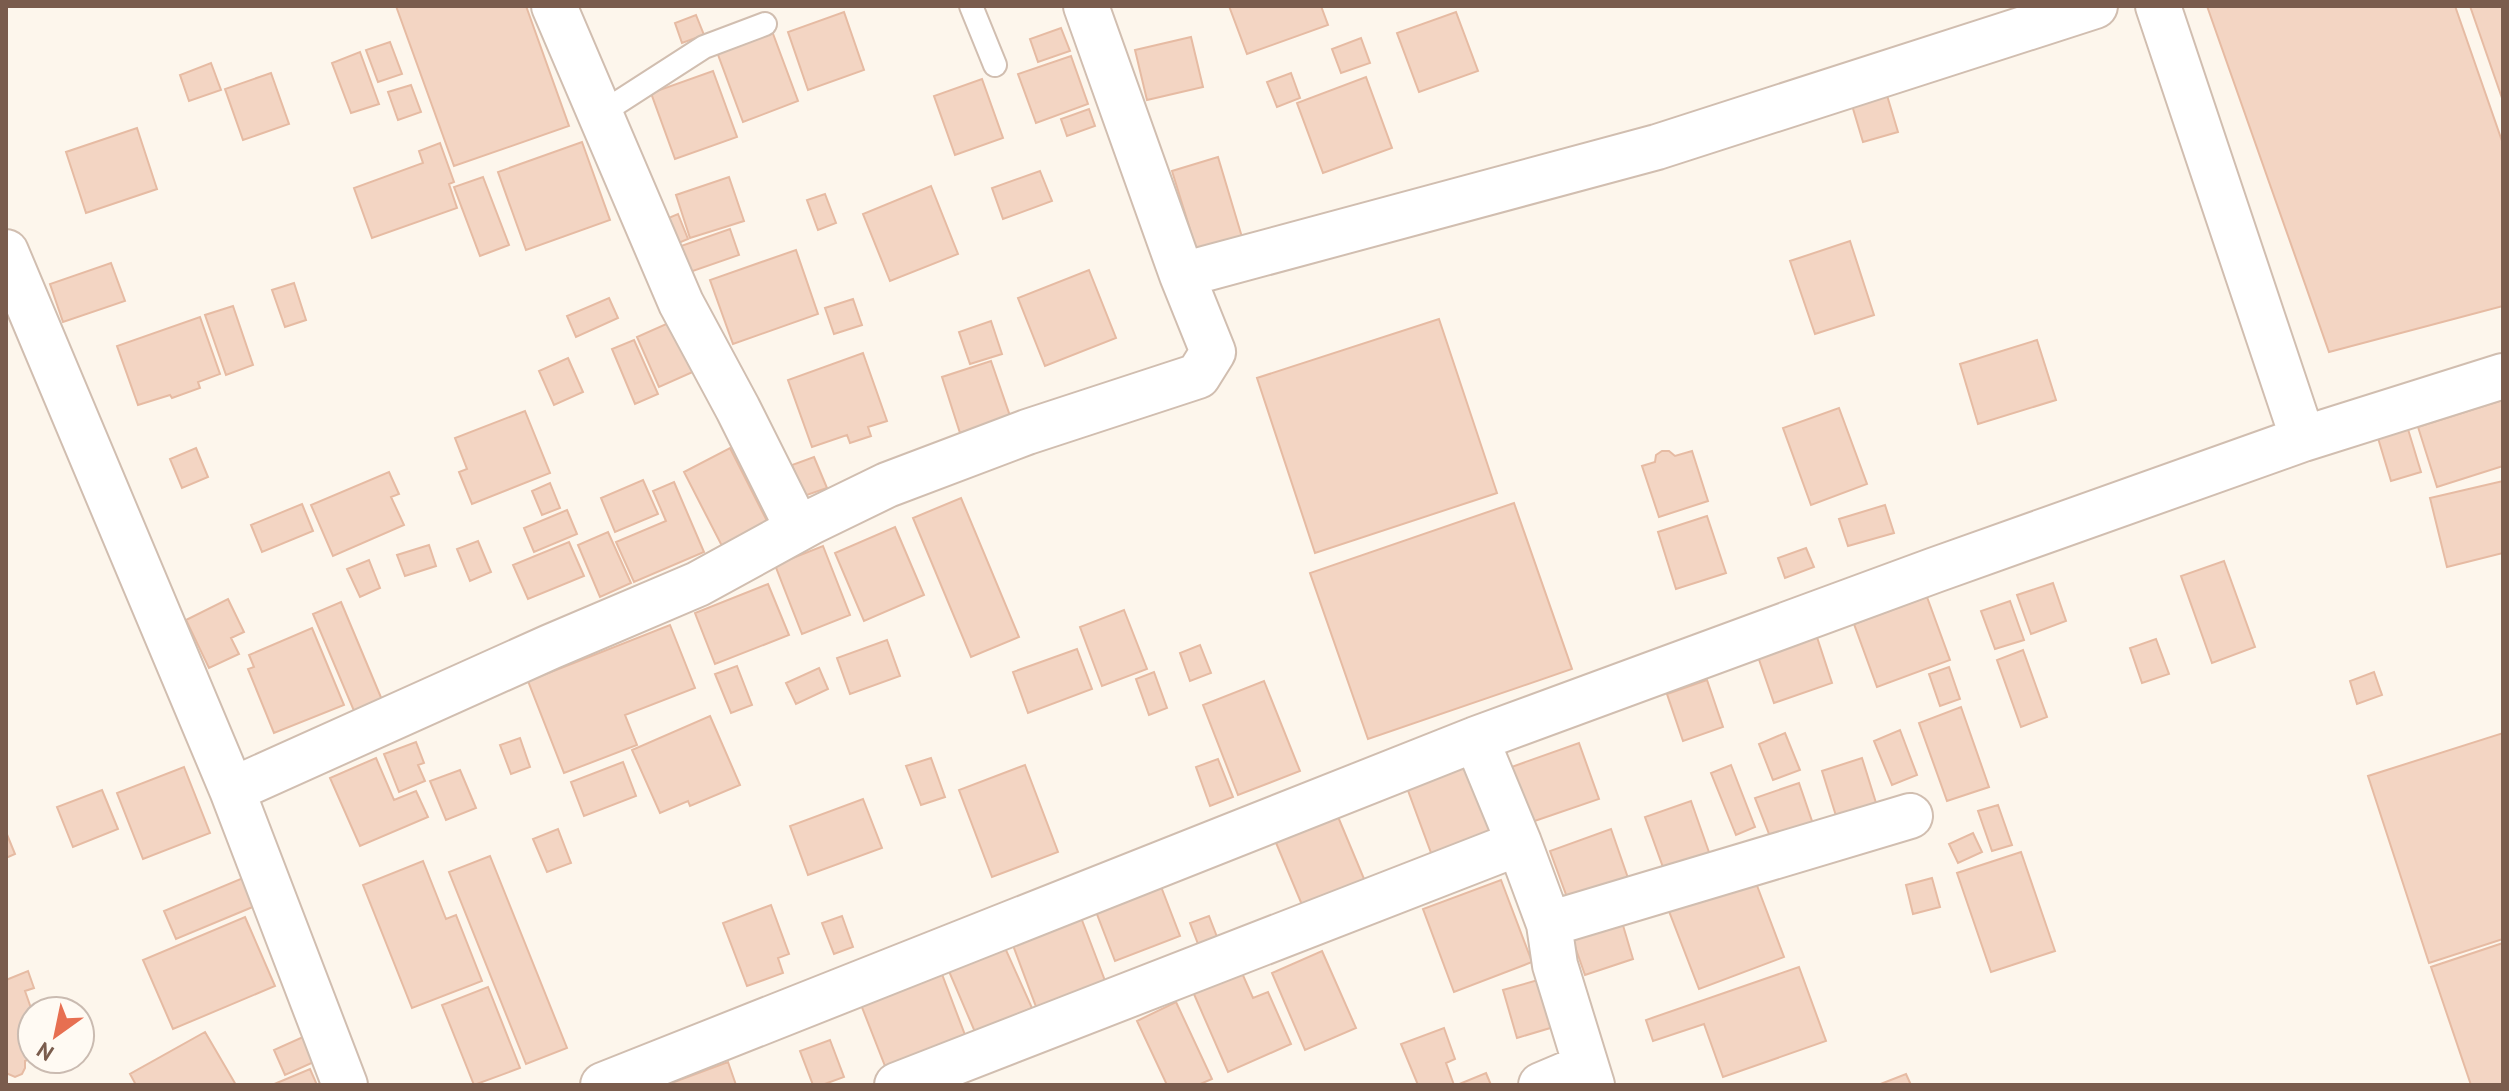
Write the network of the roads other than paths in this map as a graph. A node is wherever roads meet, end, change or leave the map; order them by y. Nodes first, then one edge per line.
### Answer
1 (554, 6) edge
2 (971, 6) edge
3 (1086, 6) edge
4 (2095, 6) edge
5 (2158, 6) edge
6 (765, 24) dead end
7 (995, 65) dead end
8 (600, 114) junction
9 (6, 252) edge
10 (1182, 275) junction
11 (2503, 376) edge
12 (2303, 439) junction
13 (798, 529) junction
14 (1476, 739) junction
15 (232, 790) junction
16 (1910, 816) dead end
17 (1519, 843) junction
18 (1549, 924) junction
19 (1589, 1076) edge
20 (345, 1085) edge
21 (603, 1085) edge
22 (897, 1085) edge
23 (1541, 1085) edge

1 - 8 street
2 - 7 lane
3 - 10 street
4 - 10 street
5 - 12 street
6 - 8 lane
8 - 13 street
9 - 15 street
10 - 13 street
11 - 12 street
12 - 14 street
13 - 15 street
14 - 17 street
14 - 21 street
15 - 20 street
16 - 18 street
17 - 18 street
17 - 22 street
18 - 19 street
19 - 23 street

